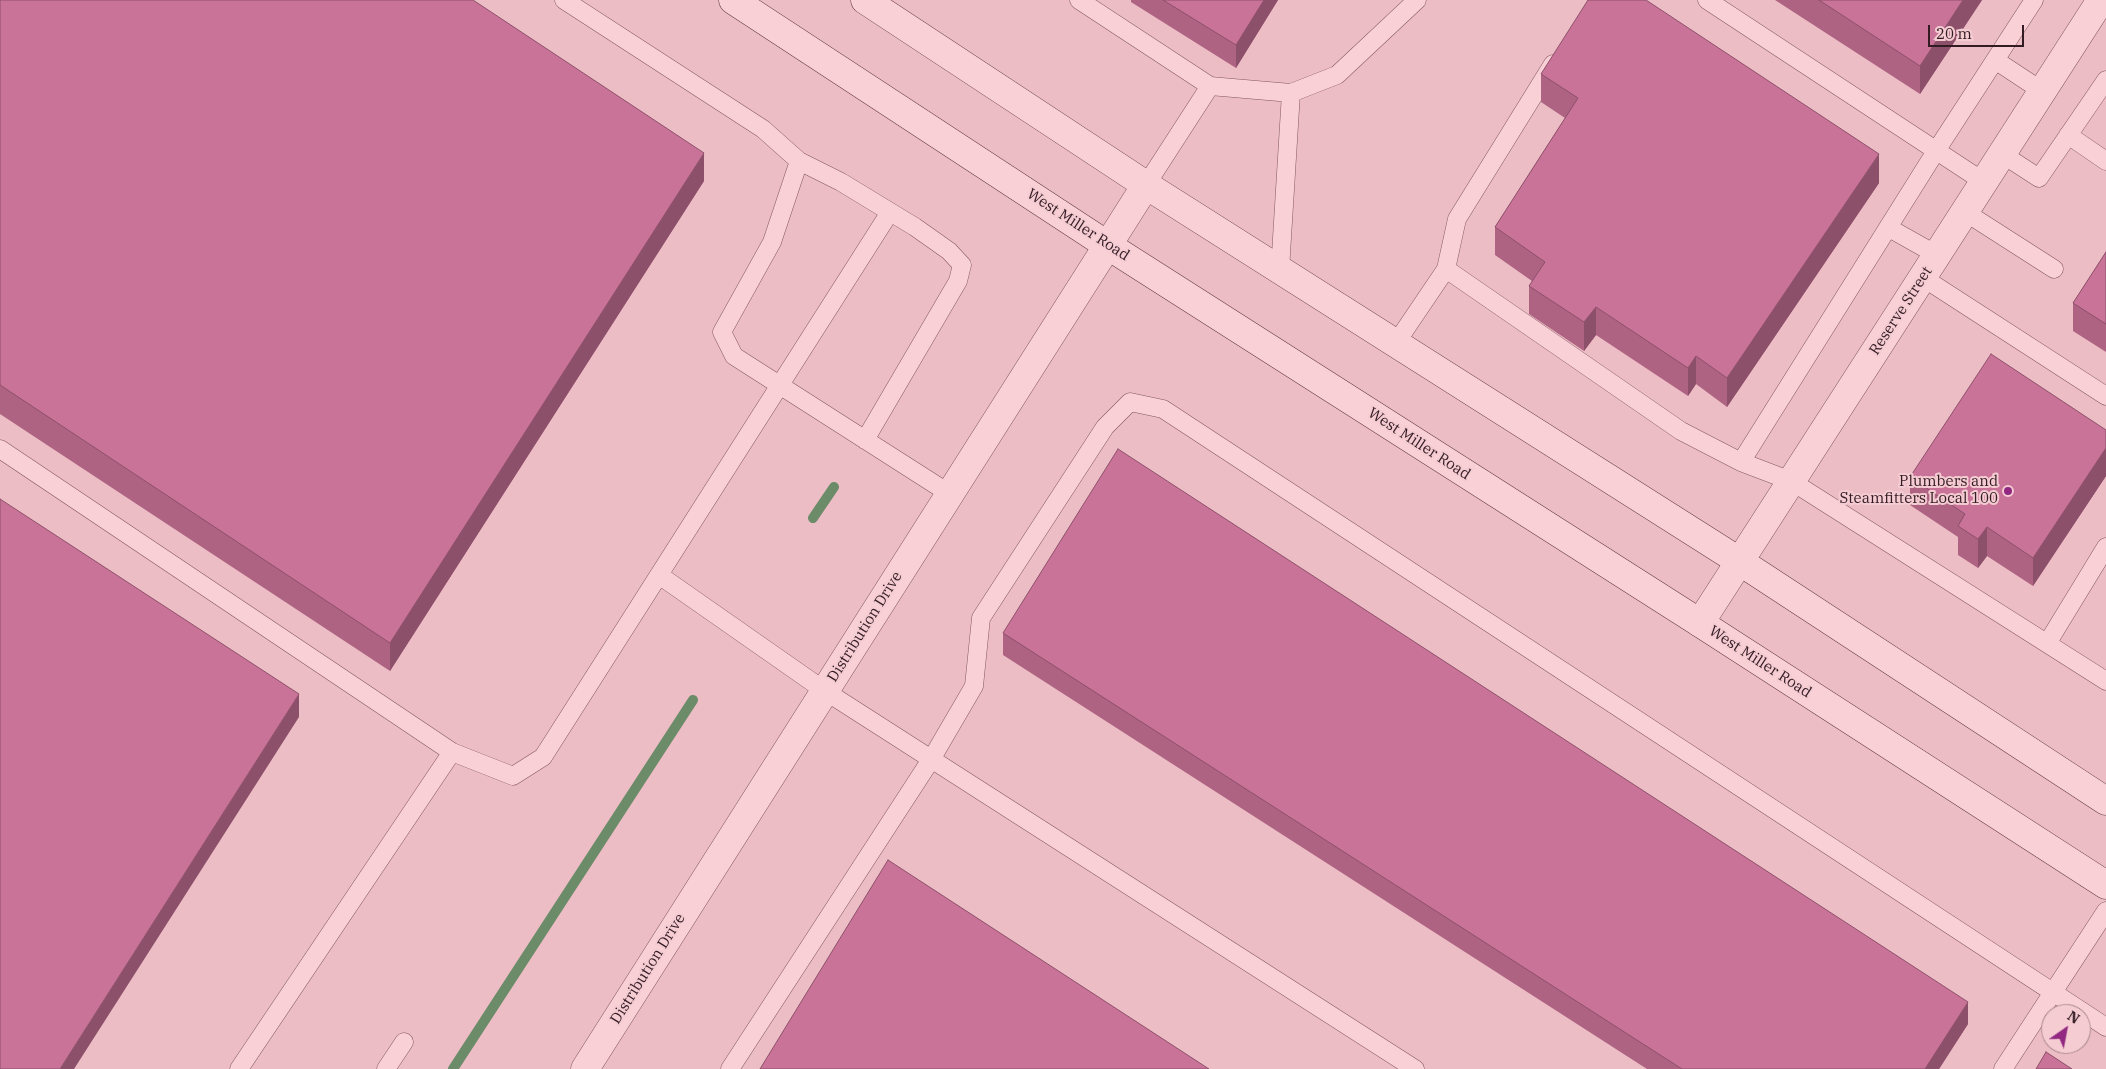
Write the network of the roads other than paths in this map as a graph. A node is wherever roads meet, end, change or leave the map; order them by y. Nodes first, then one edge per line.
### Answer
1 (564, 0) edge
2 (733, 0) edge
3 (865, 0) edge
4 (1079, 0) edge
5 (1417, 0) edge
6 (1707, 0) edge
7 (2034, 0) edge
8 (2101, 0) edge
9 (1562, 50) edge
10 (1995, 60) junction
11 (2106, 80) edge
12 (1210, 86) junction
13 (2042, 91) junction
14 (1291, 93) junction
15 (2068, 136) junction
16 (1936, 151) junction
17 (2002, 154) junction
18 (799, 161) junction
19 (2106, 161) edge
20 (1984, 182) junction
21 (1146, 185) junction
22 (890, 212) junction
23 (1965, 212) junction
24 (1889, 228) junction
25 (1107, 245) junction
26 (1937, 255) junction
27 (1446, 269) junction
28 (2054, 269) dead end
29 (1280, 270) junction
30 (1922, 277) junction
31 (1396, 343) junction
32 (781, 386) junction
33 (2106, 396) edge
34 (865, 440) junction
35 (0, 450) edge
36 (1742, 462) junction
37 (1791, 481) junction
38 (950, 494) junction
39 (2106, 547) edge
40 (1739, 561) junction
41 (659, 575) junction
42 (1700, 623) junction
43 (2048, 642) junction
44 (2105, 678) edge
45 (825, 691) junction
46 (452, 752) junction
47 (932, 758) junction
48 (2106, 801) edge
49 (2106, 885) edge
50 (2106, 911) edge
51 (2053, 992) junction
52 (2106, 1027) edge
53 (404, 1042) dead end
54 (239, 1069) edge
55 (386, 1069) edge
56 (585, 1069) edge
57 (730, 1069) edge
58 (1415, 1069) edge
59 (2003, 1069) edge

1 - 18 lane
2 - 25 main road, West Miller Road
3 - 21 main road
4 - 12 lane
5 - 14 lane
6 - 16 lane
7 - 10 lane
8 - 13 main road, Reserve Street
9 - 27 lane
10 - 13 lane
10 - 16 lane
11 - 15 lane
12 - 14 lane
12 - 21 lane
13 - 17 main road, Reserve Street
14 - 29 lane
15 - 17 lane
15 - 19 lane
16 - 20 lane
16 - 24 lane
17 - 20 main road, Reserve Street
18 - 22 lane
18 - 32 lane
20 - 23 main road, Reserve Street
21 - 25 main road, Distribution Drive
21 - 29 main road
22 - 32 lane
22 - 34 lane
23 - 26 main road, Reserve Street
23 - 28 lane
24 - 26 lane
24 - 36 lane
25 - 38 main road, Distribution Drive
25 - 42 main road, West Miller Road
26 - 30 main road, Reserve Street
27 - 31 lane
27 - 36 lane
29 - 31 main road
30 - 33 lane
30 - 37 main road, Reserve Street
31 - 40 main road
32 - 34 lane
32 - 41 lane
34 - 38 lane
35 - 46 lane
36 - 37 lane
37 - 40 main road, Reserve Street
37 - 43 lane
38 - 45 main road, Distribution Drive
39 - 43 lane
40 - 42 main road, Reserve Street
40 - 48 main road
41 - 45 lane
41 - 46 lane
42 - 49 main road, West Miller Road
43 - 44 lane
45 - 47 lane
45 - 56 main road, Distribution Drive
46 - 54 lane
47 - 51 lane
47 - 57 lane
47 - 58 lane
50 - 51 lane
51 - 52 lane
51 - 59 lane
53 - 55 lane

